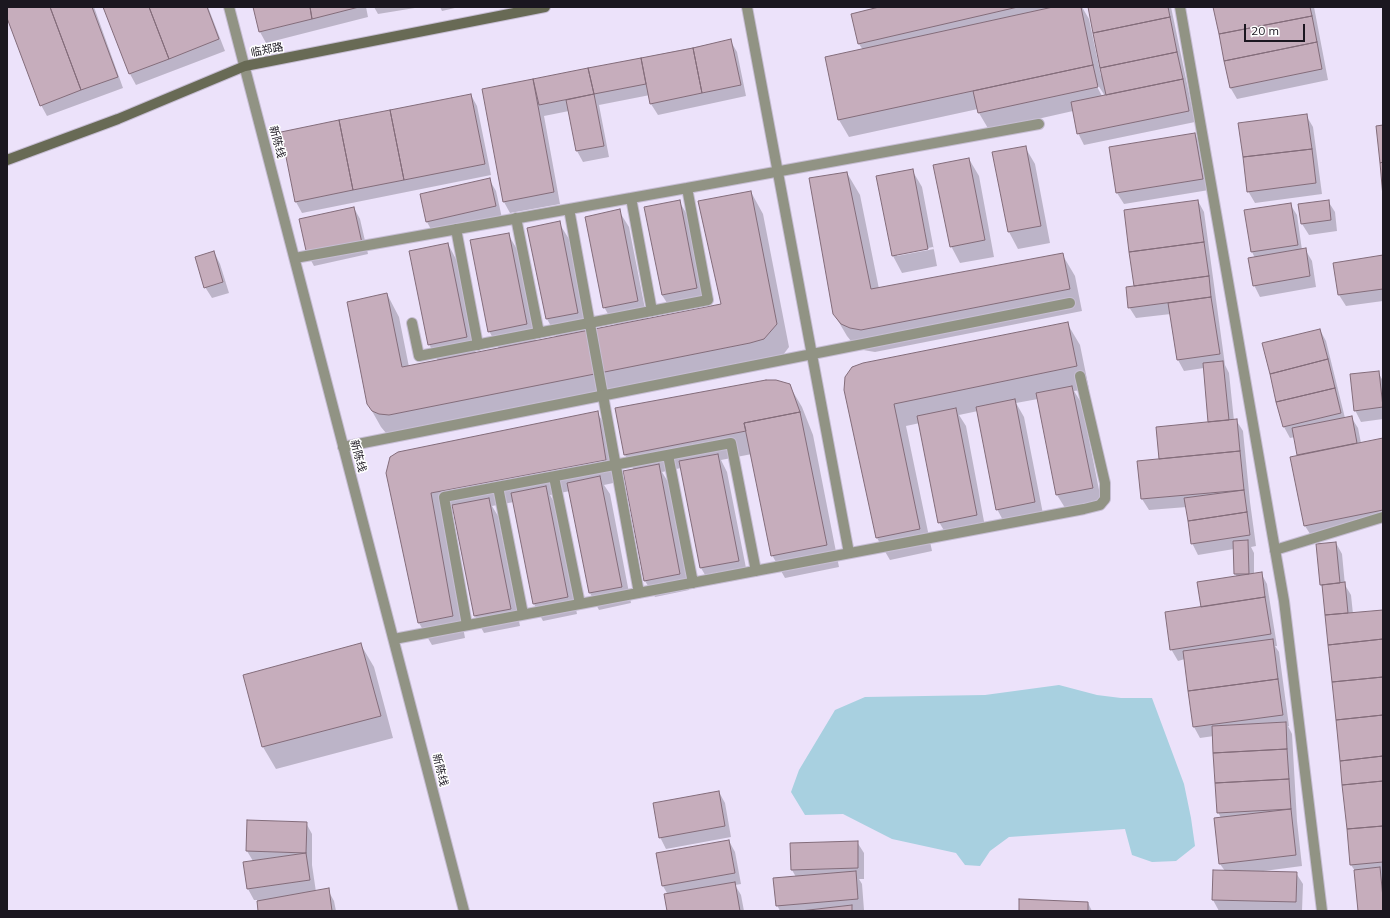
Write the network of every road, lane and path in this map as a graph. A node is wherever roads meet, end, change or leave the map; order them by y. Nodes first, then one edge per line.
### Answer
1 (230, 7) edge
2 (545, 7) edge
3 (747, 7) edge
4 (1180, 7) edge
5 (245, 66) junction
6 (1039, 124) dead end
7 (7, 160) edge
8 (778, 172) junction
9 (687, 188) junction
10 (631, 198) junction
11 (569, 209) junction
12 (516, 218) junction
13 (456, 229) junction
14 (295, 258) junction
15 (1070, 303) dead end
16 (652, 311) junction
17 (412, 323) dead end
18 (590, 323) junction
19 (539, 333) junction
20 (478, 345) junction
21 (812, 353) junction
22 (1080, 376) dead end
23 (603, 395) junction
24 (344, 447) junction
25 (668, 455) junction
26 (616, 465) junction
27 (554, 477) junction
28 (498, 487) junction
29 (1383, 518) edge
30 (1275, 550) junction
31 (849, 553) junction
32 (756, 571) junction
33 (692, 583) junction
34 (639, 593) junction
35 (580, 604) junction
36 (523, 614) junction
37 (467, 625) junction
38 (394, 639) junction
39 (464, 911) edge
40 (1322, 911) edge

1 - 5 street, 新陈线
2 - 5 main road, 临郑路
3 - 8 street
4 - 30 street
5 - 7 main road, 临郑路
5 - 14 street, 新陈线
6 - 8 street
8 - 9 street
8 - 21 street
9 - 10 street
9 - 16 street
10 - 11 street
10 - 16 street
11 - 12 street
11 - 18 street
12 - 13 street
12 - 19 street
13 - 14 street
13 - 20 street
14 - 24 street, 新陈线
15 - 21 street
16 - 18 street
17 - 20 street
18 - 19 street
18 - 23 street
19 - 20 street
21 - 23 street
21 - 31 street
22 - 31 street
23 - 24 street
23 - 26 street
24 - 38 street, 新陈线
25 - 26 street
25 - 32 street
25 - 33 street
26 - 27 street
26 - 34 street
27 - 28 street
27 - 35 street
28 - 36 street
28 - 37 street
29 - 30 street
30 - 40 street
31 - 32 street
32 - 33 street
33 - 34 street
34 - 35 street
35 - 36 street
36 - 37 street
37 - 38 street
38 - 39 street, 新陈线

